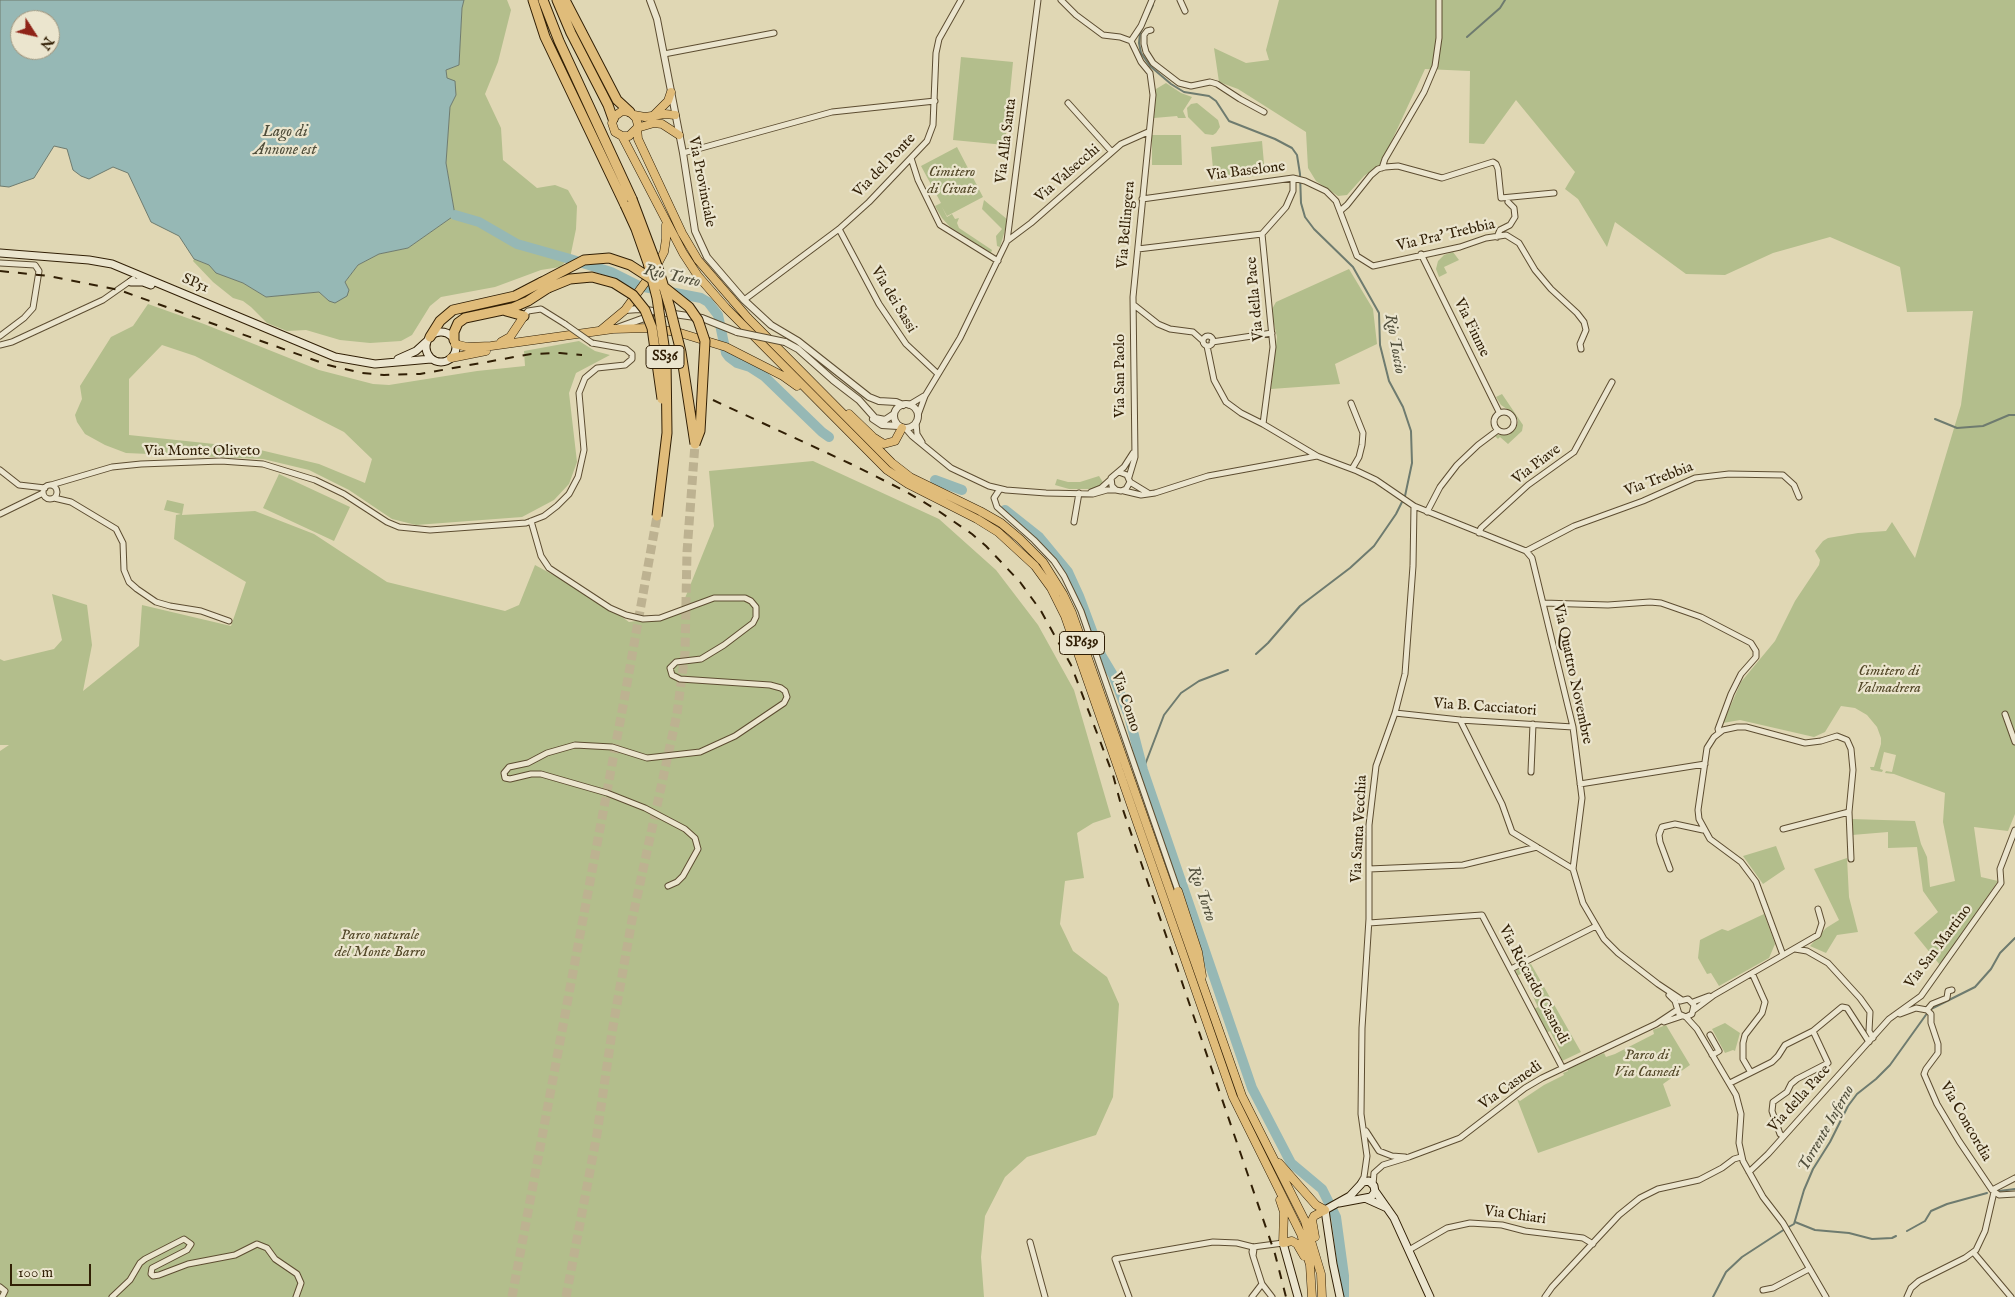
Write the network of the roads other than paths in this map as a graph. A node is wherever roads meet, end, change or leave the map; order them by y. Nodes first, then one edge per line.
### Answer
1 (533, 0) edge
2 (543, 0) edge
3 (557, 0) edge
4 (565, 0) edge
5 (650, 0) edge
6 (961, 0) edge
7 (1038, 0) edge
8 (1061, 0) edge
9 (1152, 0) edge
10 (1180, 0) edge
11 (1439, 0) edge
12 (1185, 11) dead end
13 (1151, 30) dead end
14 (774, 33) dead end
15 (1131, 41) junction
16 (664, 54) junction
17 (1150, 66) junction
18 (671, 92) junction
19 (935, 101) junction
20 (1068, 103) dead end
21 (1264, 112) dead end
22 (632, 114) junction
23 (654, 115) junction
24 (675, 115) junction
25 (613, 119) junction
26 (662, 124) junction
27 (637, 128) junction
28 (1148, 132) junction
29 (679, 135) junction
30 (622, 136) junction
31 (1112, 152) junction
32 (683, 154) junction
33 (911, 158) junction
34 (1382, 168) junction
35 (1294, 178) junction
36 (1554, 193) dead end
37 (1142, 198) junction
38 (1508, 202) dead end
39 (1340, 211) junction
40 (666, 221) junction
41 (839, 229) junction
42 (1262, 234) junction
43 (1497, 236) junction
44 (1008, 241) junction
45 (1138, 250) junction
46 (0, 253) edge
47 (1421, 254) junction
48 (998, 261) junction
49 (0, 263) edge
50 (137, 274) junction
51 (131, 282) junction
52 (545, 285) junction
53 (191, 298) junction
54 (744, 300) junction
55 (1134, 305) junction
56 (627, 307) junction
57 (488, 312) junction
58 (664, 314) junction
59 (524, 316) junction
60 (612, 329) junction
61 (600, 331) junction
62 (1272, 333) junction
63 (570, 335) junction
64 (0, 336) edge
65 (428, 339) junction
66 (0, 341) edge
67 (1203, 341) junction
68 (10, 342) junction
69 (454, 342) junction
70 (1212, 342) junction
71 (0, 345) edge
72 (1207, 346) junction
73 (477, 348) junction
74 (1581, 349) dead end
75 (431, 358) junction
76 (451, 358) junction
77 (375, 364) junction
78 (938, 374) junction
79 (810, 380) junction
80 (1612, 382) dead end
81 (809, 393) junction
82 (925, 396) junction
83 (886, 402) junction
84 (1350, 403) dead end
85 (906, 405) junction
86 (869, 411) junction
87 (895, 412) junction
88 (1499, 412) junction
89 (918, 415) junction
90 (916, 423) junction
91 (1263, 424) junction
92 (902, 428) junction
93 (1498, 430) junction
94 (924, 444) junction
95 (1134, 448) junction
96 (666, 449) junction
97 (1317, 456) junction
98 (1352, 469) junction
99 (0, 470) edge
100 (1120, 472) junction
101 (1111, 478) junction
102 (1129, 480) junction
103 (69, 482) junction
104 (52, 485) junction
105 (1000, 489) junction
106 (1116, 490) junction
107 (57, 491) junction
108 (1124, 491) junction
109 (45, 493) junction
110 (1079, 493) junction
111 (1086, 493) junction
112 (1148, 494) junction
113 (1799, 497) dead end
114 (54, 498) junction
115 (71, 502) junction
116 (1414, 506) junction
117 (1427, 512) junction
118 (0, 514) edge
119 (657, 516) tunnel mouth
120 (531, 521) junction
121 (1074, 522) dead end
122 (1480, 533) junction
123 (1526, 551) junction
124 (1543, 603) junction
125 (229, 622) dead end
126 (1395, 713) junction
127 (2005, 714) dead end
128 (1460, 720) junction
129 (1533, 724) junction
130 (1573, 727) junction
131 (1719, 733) junction
132 (2015, 742) edge
133 (1705, 764) junction
134 (1531, 772) dead end
135 (1580, 784) junction
136 (1849, 812) junction
137 (1783, 829) dead end
138 (1703, 830) junction
139 (2015, 830) edge
140 (1537, 848) junction
141 (1851, 859) dead end
142 (1369, 868) junction
143 (1573, 869) junction
144 (1670, 869) dead end
145 (668, 886) dead end
146 (1178, 891) joint
147 (1818, 910) dead end
148 (1368, 922) junction
149 (1596, 926) junction
150 (1808, 941) junction
151 (1794, 950) junction
152 (1808, 951) junction
153 (1783, 955) junction
154 (1511, 970) junction
155 (1752, 973) junction
156 (1658, 984) junction
157 (1952, 990) dead end
158 (1714, 995) junction
159 (1206, 997) junction
160 (1682, 1000) junction
161 (1693, 1002) junction
162 (1677, 1008) junction
163 (1929, 1011) junction
164 (1693, 1012) junction
165 (1684, 1016) junction
166 (1895, 1016) junction
167 (1656, 1024) junction
168 (1697, 1029) junction
169 (1812, 1031) junction
170 (1710, 1035) dead end
171 (1871, 1040) junction
172 (1712, 1055) junction
173 (1562, 1067) junction
174 (1750, 1071) junction
175 (1730, 1083) junction
176 (1364, 1128) junction
177 (1783, 1136) junction
178 (1269, 1150) junction
179 (1378, 1150) junction
180 (1260, 1153) junction
181 (1367, 1156) junction
182 (1741, 1156) junction
183 (1409, 1157) junction
184 (1381, 1166) junction
185 (1749, 1172) junction
186 (2015, 1178) edge
187 (1359, 1186) junction
188 (1374, 1188) junction
189 (1993, 1191) junction
190 (2015, 1194) edge
191 (1365, 1198) junction
192 (1339, 1203) junction
193 (1388, 1208) junction
194 (1326, 1209) junction
195 (1030, 1242) dead end
196 (1283, 1243) junction
197 (1593, 1244) junction
198 (1253, 1247) junction
199 (1409, 1250) junction
200 (1974, 1253) junction
201 (1809, 1269) junction
202 (1321, 1274) junction
203 (1310, 1275) junction
204 (1262, 1284) junction
205 (0, 1287) edge
206 (1763, 1290) dead end
207 (2, 1297) edge
208 (112, 1297) edge
209 (296, 1297) edge
210 (1045, 1297) edge
211 (1129, 1297) edge
212 (1252, 1297) edge
213 (1272, 1297) edge
214 (1298, 1297) edge
215 (1312, 1297) edge
216 (1322, 1297) edge
217 (1340, 1297) edge
218 (1430, 1297) edge
219 (1545, 1297) edge
220 (1826, 1297) edge
221 (1907, 1297) edge
222 (2011, 1297) edge

1 - 96 highway, SS36, bridge
2 - 52 highway, SS36, bridge
3 - 25 highway
4 - 22 highway
5 - 16 street, Via Provinciale
6 - 19 street, Via del Ponte
7 - 44 street, Via Alla Santa
8 - 15 street
9 - 15 street
10 - 12 street
11 - 34 street
13 - 17 street
14 - 16 street
15 - 17 street
16 - 18 street, Via Provinciale
17 - 21 street
17 - 28 street, Via Bellingera
18 - 23 main road
18 - 24 street, Via Provinciale
19 - 32 street
19 - 33 street, Via del Ponte
20 - 31 street
22 - 23 main road
22 - 25 main road
22 - 27 main road
23 - 24 main road
24 - 26 main road
24 - 29 street, Via Provinciale
25 - 30 main road
26 - 27 main road
26 - 29 main road
27 - 30 main road
27 - 79 main road, SP639
28 - 31 street, Via Valsecchi
28 - 37 street, Via Bellingera
29 - 32 street, Via Provinciale
30 - 40 main road, SP639
31 - 44 street, Via Valsecchi
32 - 54 street, Via Provinciale
33 - 41 street, Via del Ponte
33 - 48 street
34 - 36 street
34 - 39 street
35 - 37 street, Via Baselone
35 - 39 street, Via Baselone
35 - 42 street, Via della Pace
37 - 45 street, Via Bellingera
38 - 43 street
39 - 47 street, Via Pra' Trebbia
40 - 56 main road, bridge
40 - 81 main road, SP639
41 - 54 street, Via del Ponte
41 - 78 street, Via dei Sassi
42 - 45 street
42 - 62 street, Via della Pace
43 - 47 street, Via Pra' Trebbia
43 - 74 street, Via Pra' Trebbia
44 - 48 street
45 - 55 street, Via Bellingera
46 - 50 main road, SP51 / SP51
47 - 88 street, Via Fiume
48 - 78 street
49 - 64 street
50 - 51 street
50 - 53 main road, SP51 / SP51
51 - 53 main road
51 - 68 street
52 - 57 highway, SS36
52 - 65 highway, SS36
52 - 96 highway, SS36, bridge
53 - 77 main road, SP51 / SP51
54 - 83 street, Via Provinciale
55 - 67 street
55 - 95 street, Via San Paolo
56 - 58 street
56 - 61 main road
57 - 59 highway
57 - 69 highway, SS36
58 - 60 street
58 - 86 street, bridge
59 - 73 main road
59 - 120 street, Via Monte Oliveto, bridge
60 - 61 main road
60 - 81 main road
61 - 63 main road
62 - 70 street
62 - 91 street, Via della Pace
63 - 73 main road
63 - 76 main road
65 - 69 main road
65 - 75 main road
65 - 77 main road, SP51 / SP51
66 - 68 street
67 - 70 street
67 - 72 street
68 - 71 street
69 - 73 main road
69 - 76 main road
70 - 72 street
72 - 91 street
75 - 76 main road
75 - 77 main road, SP51 / SP51
78 - 82 street
79 - 92 main road
79 - 159 main road, SP639
80 - 122 street, Via Piave
81 - 180 main road, SP639
82 - 85 street
82 - 89 street
83 - 85 street, Via Provinciale
83 - 87 street, Via Provinciale
84 - 98 street
85 - 87 street
85 - 89 street
86 - 87 street
86 - 92 street
87 - 92 street
88 - 93 street
88 - 93 street
89 - 90 street
90 - 92 street
90 - 94 street
91 - 97 street
92 - 94 street
93 - 117 street
94 - 105 street
95 - 100 street, Via San Paolo
95 - 102 street, Via San Paolo
96 - 119 highway, SS36, bridge
97 - 98 street
97 - 112 street
98 - 116 street
99 - 109 street
100 - 101 street
100 - 102 street
101 - 106 street
101 - 111 street
102 - 108 street
102 - 112 street
103 - 104 street
103 - 107 street
103 - 120 street, Via Monte Oliveto
104 - 107 street
104 - 109 street
105 - 110 street
105 - 146 street, Via Como
106 - 108 street
106 - 111 street
107 - 114 street
107 - 115 street
108 - 112 street
109 - 114 street
109 - 118 street
110 - 111 street
110 - 121 street
113 - 123 street, Via Trebbia
114 - 115 street
115 - 125 street
116 - 117 street
116 - 126 street, Via Santa Vecchia
117 - 122 street
120 - 145 street
122 - 123 street
123 - 124 street, Via Quattro Novembre
124 - 130 street, Via Quattro Novembre
124 - 131 street
126 - 128 street, Via B. Cacciatori
126 - 142 street, Via Santa Vecchia
127 - 132 street
128 - 129 street, Via B. Cacciatori
128 - 140 street
129 - 130 street, Via B. Cacciatori
129 - 134 street
130 - 135 street, Via Quattro Novembre
131 - 133 street
131 - 136 street
133 - 135 street
133 - 138 street
135 - 143 street, Via Quattro Novembre
136 - 137 street
136 - 141 street
138 - 144 street
138 - 153 street
139 - 166 street, Via San Martino
140 - 142 street
140 - 143 street
142 - 148 street, Via Santa Vecchia
143 - 149 street, Via Quattro Novembre
146 - 159 main road
147 - 150 street
148 - 154 street, Via Riccardo Casnedi
148 - 176 street, Via Santa Vecchia
149 - 154 street
149 - 156 street, Via Quattro Novembre
150 - 151 street
150 - 152 street
151 - 152 street
151 - 153 street
152 - 171 street
153 - 155 street
154 - 173 street, Via Riccardo Casnedi
155 - 158 street
155 - 174 street
156 - 160 street, Via Quattro Novembre
156 - 162 street, Via Quattro Novembre
157 - 163 street
158 - 161 street
158 - 164 street
159 - 178 main road, SP639
160 - 161 street
160 - 162 street
161 - 164 street
162 - 165 street
162 - 167 street, Via Casnedi
163 - 166 street
163 - 189 street, Via Concordia
164 - 165 street
164 - 168 street
165 - 167 street, Via Casnedi
165 - 168 street
166 - 171 street, Via San Martino
167 - 173 street, Via Casnedi
168 - 172 street
169 - 171 street
169 - 174 street
169 - 177 street
170 - 172 street
171 - 177 street, Via della Pace
172 - 175 street
173 - 183 street, Via Casnedi
174 - 175 street
175 - 182 street
176 - 179 street
176 - 181 street, Via Santa Vecchia
177 - 185 street, Via della Pace
178 - 194 main road
178 - 202 main road, SP639
179 - 181 street
179 - 183 street
179 - 184 street
180 - 196 main road
180 - 203 main road, SP639
181 - 187 street, Via Santa Vecchia
182 - 185 street
182 - 197 street
183 - 184 street, Via Casnedi
184 - 188 street
185 - 201 street
186 - 189 street
187 - 188 main road
187 - 191 main road
187 - 192 main road
188 - 191 main road
188 - 193 main road
189 - 190 street
189 - 200 street
191 - 192 main road
191 - 193 main road
192 - 194 main road
193 - 199 main road
194 - 202 main road
194 - 217 main road
195 - 210 street
196 - 198 street
196 - 203 main road
196 - 214 main road
197 - 199 street, Via Chiari
197 - 219 street
198 - 204 street
198 - 211 street
199 - 218 main road
200 - 221 street
200 - 222 street
201 - 206 street
201 - 220 street
202 - 216 main road, SP639
203 - 215 main road, SP639
204 - 212 street
204 - 213 street
205 - 207 street
208 - 209 street

